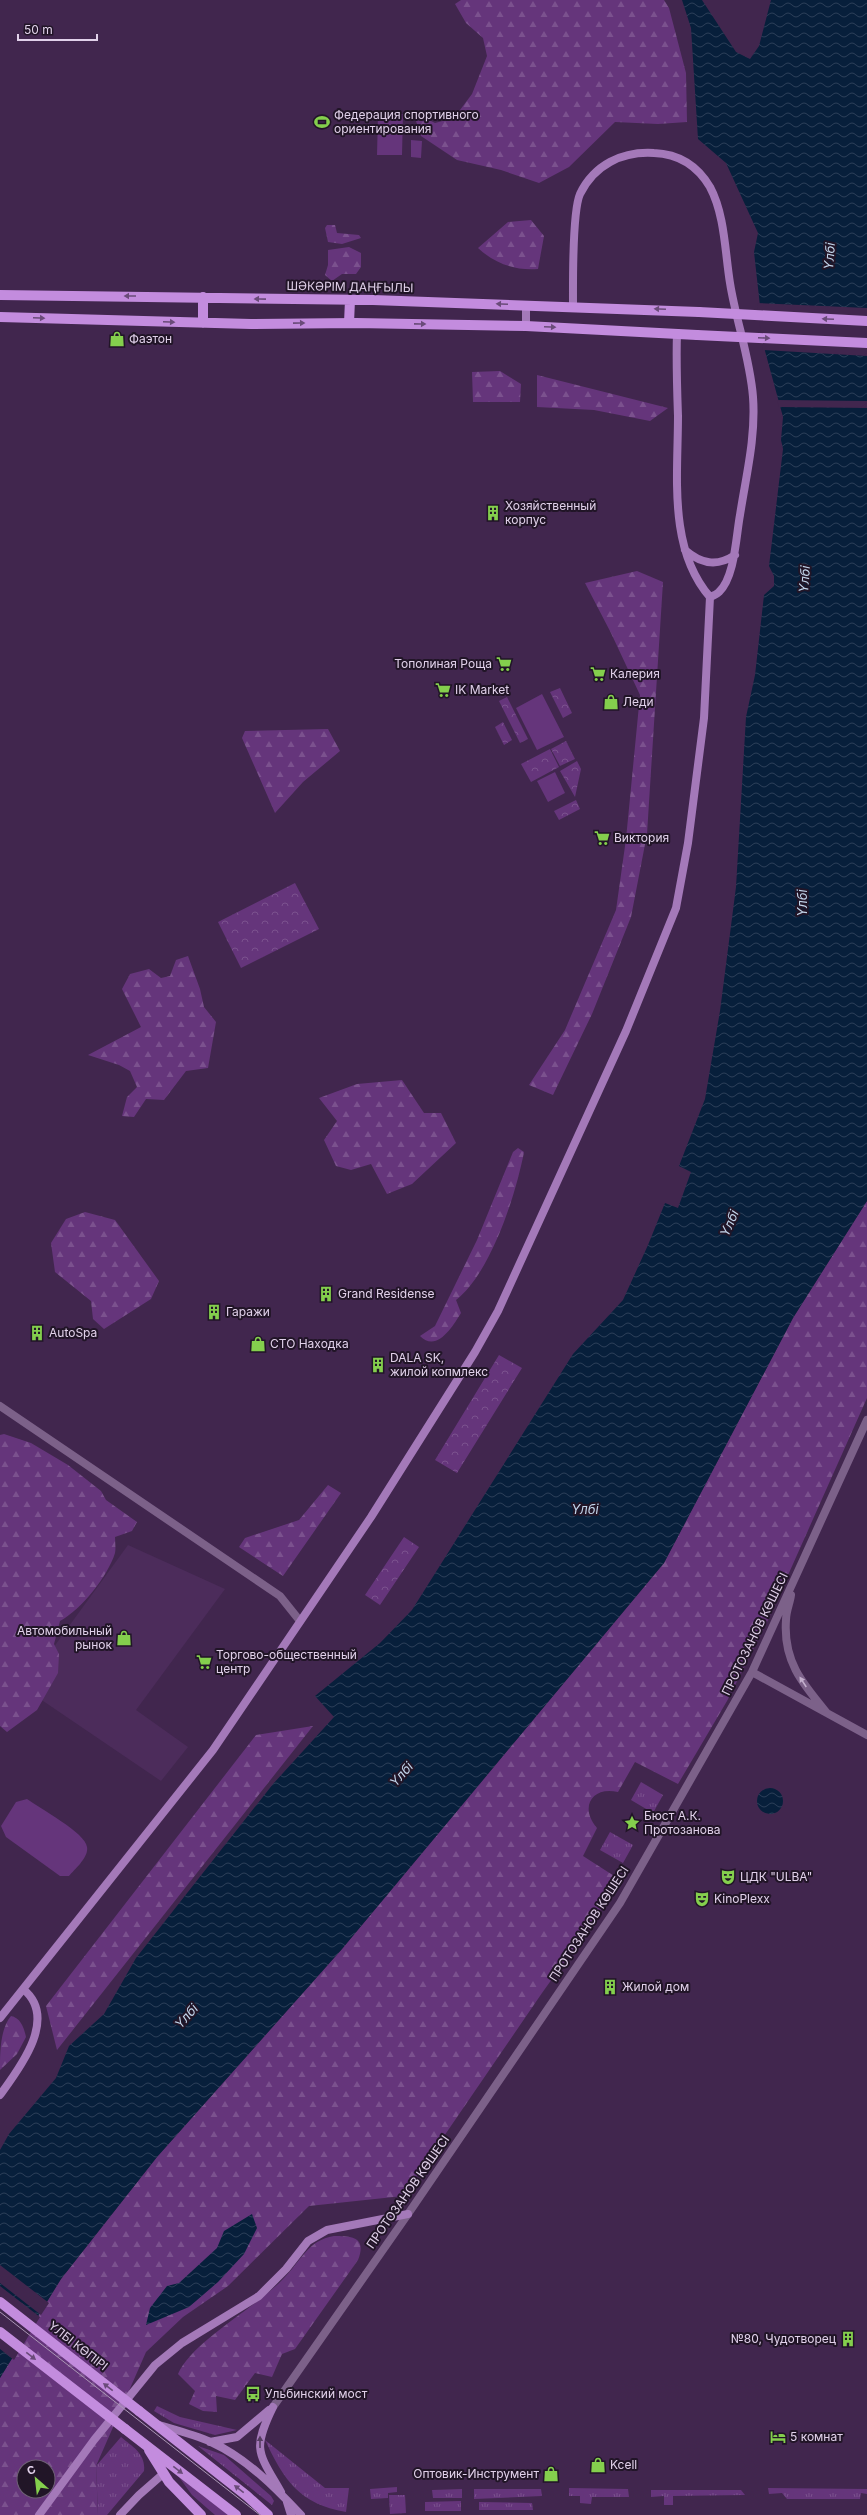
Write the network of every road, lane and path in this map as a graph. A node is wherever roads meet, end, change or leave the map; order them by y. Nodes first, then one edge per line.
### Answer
1 (0, 295) edge
2 (204, 297) junction
3 (350, 300) junction
4 (526, 305) junction
5 (573, 306) junction
6 (0, 317) edge
7 (867, 321) edge
8 (203, 323) junction
9 (349, 323) junction
10 (526, 326) junction
11 (677, 333) junction
12 (867, 343) edge
13 (685, 550) junction
14 (734, 555) junction
15 (710, 597) junction
16 (0, 1406) edge
17 (867, 1420) edge
18 (792, 1584) junction
19 (300, 1621) junction
20 (752, 1672) junction
21 (827, 1713) junction
22 (867, 1735) edge
23 (23, 1990) junction
24 (0, 2018) edge
25 (0, 2095) edge
26 (408, 2214) junction
27 (0, 2302) edge
28 (0, 2332) edge
29 (273, 2407) junction
30 (156, 2424) junction
31 (210, 2442) junction
32 (147, 2446) junction
33 (163, 2474) junction
34 (286, 2499) junction
35 (201, 2514) edge
36 (39, 2515) edge
37 (120, 2515) edge
38 (236, 2515) edge
39 (268, 2515) edge
40 (291, 2515) edge
41 (300, 2515) edge

2 -> 1 main road, ШӘКӘРІМ ДАҢҒЫЛЫ
3 -> 2 main road, ШӘКӘРІМ ДАҢҒЫЛЫ
2 - 8 main road
4 -> 3 main road, ШӘКӘРІМ ДАҢҒЫЛЫ
3 - 9 main road
4 - 5 main road, ШӘКӘРІМ ДАҢҒЫЛЫ
4 - 10 main road
7 -> 5 main road, ШӘКӘРІМ ДАҢҒЫЛЫ, bridge
5 - 14 main road
6 -> 8 main road
8 -> 9 main road
9 -> 10 main road
10 -> 11 main road
11 -> 12 main road, bridge
11 - 13 main road
13 - 14 main road
13 - 15 main road
14 - 15 main road
15 - 19 main road
16 - 19 street
17 - 18 street, ПРОТОЗАНОВ КӨШЕСІ
18 - 20 street, ПРОТОЗАНОВ КӨШЕСІ
21 -> 18 street
19 - 23 main road
20 - 21 street
20 - 26 street, ПРОТОЗАНОВ КӨШЕСІ
21 - 22 street
23 - 24 main road
23 - 25 main road
26 - 29 street, ПРОТОЗАНОВ КӨШЕСІ
26 - 36 main road
30 -> 27 main road, ҮЛБІ КӨПІРІ, bridge
28 -> 32 main road, bridge
29 - 31 main road
34 -> 29 main road
30 - 31 main road
39 -> 30 main road, ҮЛБІ КӨПІРІ
31 - 34 main road
32 - 33 main road
32 -> 38 main road
33 - 35 main road
33 - 37 main road
34 - 40 main road
34 - 41 main road

